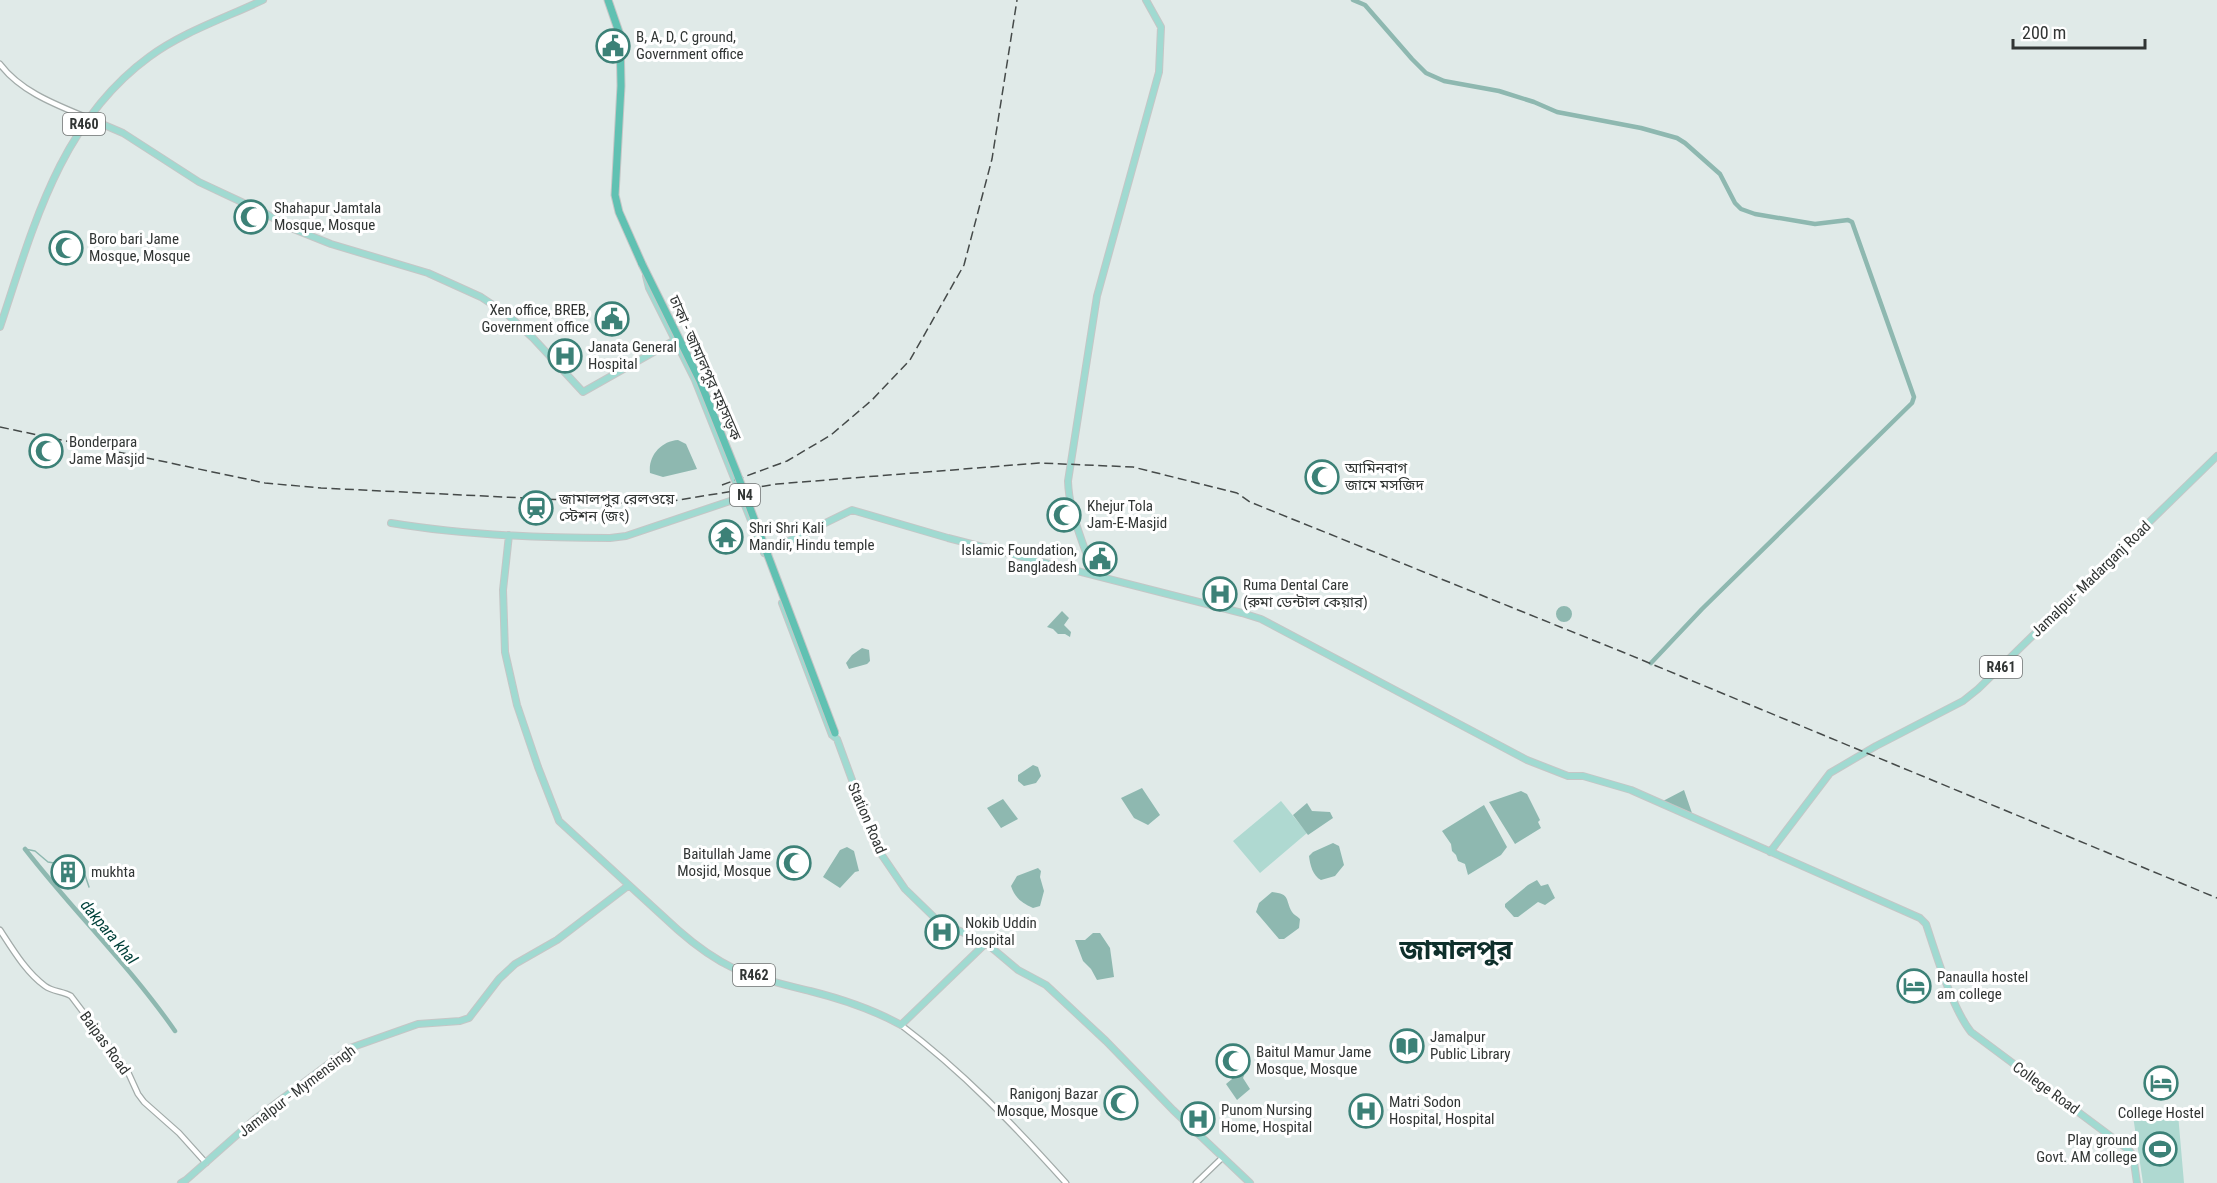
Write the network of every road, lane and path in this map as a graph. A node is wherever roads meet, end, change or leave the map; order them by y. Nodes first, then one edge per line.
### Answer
1 (263, 0) edge
2 (608, 0) edge
3 (1146, 0) edge
4 (0, 64) edge
5 (88, 118) junction
6 (642, 264) junction
7 (0, 327) edge
8 (675, 340) junction
9 (2217, 456) edge
10 (742, 497) junction
11 (392, 523) dead end
12 (508, 535) junction
13 (764, 553) junction
14 (1095, 575) junction
15 (836, 736) junction
16 (1770, 852) junction
17 (629, 885) junction
18 (0, 930) edge
19 (986, 943) junction
20 (901, 1025) junction
21 (1222, 1158) junction
22 (206, 1163) junction
23 (181, 1183) edge
24 (1066, 1183) edge
25 (1196, 1183) edge
26 (1250, 1183) edge
27 (2137, 1183) edge

1 - 5 main road, R460
2 - 6 highway, ঢাকা - জামালপুর মহাসড়ক / N4
3 - 14 main road
4 - 5 street
5 - 7 main road, R460
5 - 8 main road
6 - 8 main road, Station Road
6 - 15 highway, ঢাকা - জামালপুর মহাসড়ক / N4, bridge
8 - 10 main road, Station Road
9 - 16 main road, Jamalpur- Madarganj Road / R461
10 - 12 main road
10 - 13 main road, Station Road
11 - 12 main road
12 - 17 main road
13 - 14 main road
13 - 15 main road, Station Road
14 - 16 main road
15 - 19 main road, Station Road
16 - 27 main road, College Road
17 - 20 main road, R462
17 - 22 main road, Jamalpur - Mymensingh
18 - 22 street, Baipas Road
19 - 20 main road
19 - 21 main road, Station Road
20 - 24 street
21 - 25 street
21 - 26 main road, Station Road
22 - 23 main road, Jamalpur - Mymensingh

